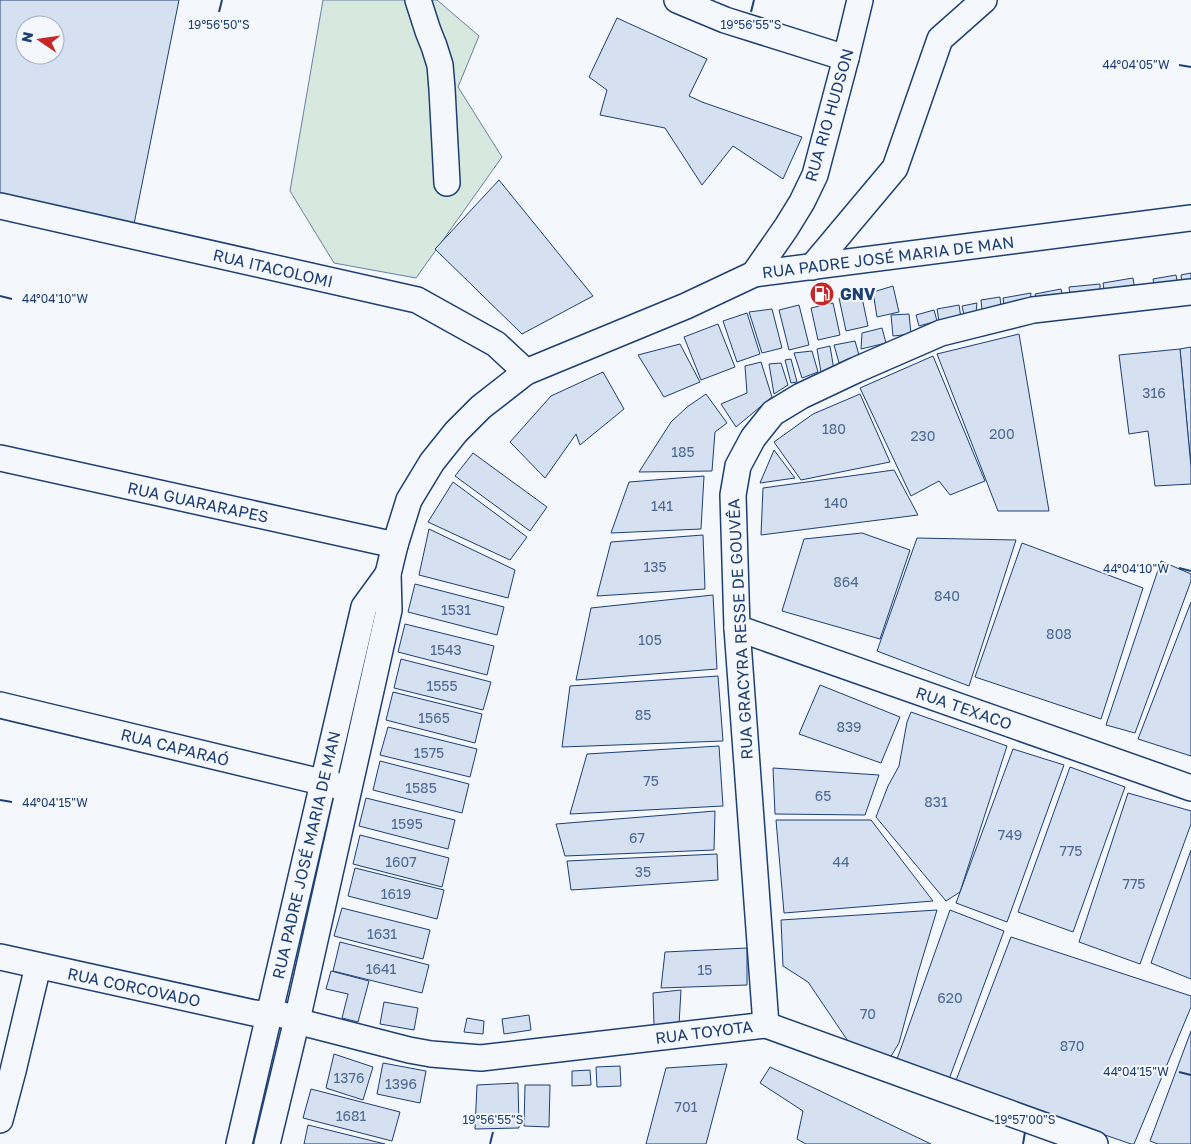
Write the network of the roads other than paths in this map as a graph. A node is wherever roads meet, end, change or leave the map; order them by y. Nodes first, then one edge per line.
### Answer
1 (418, 0) edge
2 (677, 0) edge
3 (860, 0) edge
4 (984, 0) edge
5 (846, 58) junction
6 (447, 183) dead end
7 (0, 206) edge
8 (1191, 218) edge
9 (812, 267) junction
10 (754, 274) junction
11 (1191, 292) edge
12 (526, 372) junction
13 (0, 458) edge
14 (395, 545) junction
15 (388, 574) junction
16 (737, 628) junction
17 (0, 705) edge
18 (323, 783) junction
19 (350, 788) junction
20 (1191, 788) edge
21 (0, 957) edge
22 (38, 966) junction
23 (269, 1015) junction
24 (296, 1021) junction
25 (766, 1025) junction
26 (0, 1120) edge
27 (239, 1144) edge
28 (258, 1144) edge
29 (267, 1144) edge
30 (1095, 1144) edge

1 - 6 street
2 - 5 street
3 - 5 street, RUA RIO HUDSON
4 - 9 street
5 - 10 street, RUA RIO HUDSON
7 - 12 street, RUA ITACOLOMI
8 - 9 street, RUA PADRE JOSÉ MARIA DE MAN
9 - 10 street, RUA PADRE JOSÉ MARIA DE MAN
10 - 12 street, RUA PADRE JOSÉ MARIA DE MAN
11 - 16 street, RUA GRACYRA RESSE DE GOUVÊA
12 - 14 street, RUA PADRE JOSÉ MARIA DE MAN
13 - 14 street, RUA GUARARAPES
14 - 15 street, RUA PADRE JOSÉ MARIA DE MAN
15 - 18 street, RUA PADRE JOSÉ MARIA DE MAN
15 - 19 street, RUA PADRE JOSÉ MARIA DE MAN
16 - 20 street, RUA TEXACO
16 - 25 street, RUA GRACYRA RESSE DE GOUVÊA
17 - 18 street, RUA CAPARAÓ
18 - 19 street, RUA CAPARAÓ
18 - 23 street, RUA PADRE JOSÉ MARIA DE MAN
19 - 24 street, RUA PADRE JOSÉ MARIA DE MAN
21 - 22 street, RUA CORCOVADO
22 - 23 street, RUA CORCOVADO
22 - 26 street
23 - 27 street, RUA PADRE JOSÉ MARIA DE MAN
23 - 28 street, RUA CORCOVADO
24 - 25 street, RUA TOYOTA
24 - 29 street, RUA PADRE JOSÉ MARIA DE MAN
25 - 30 street, RUA TOYOTA

